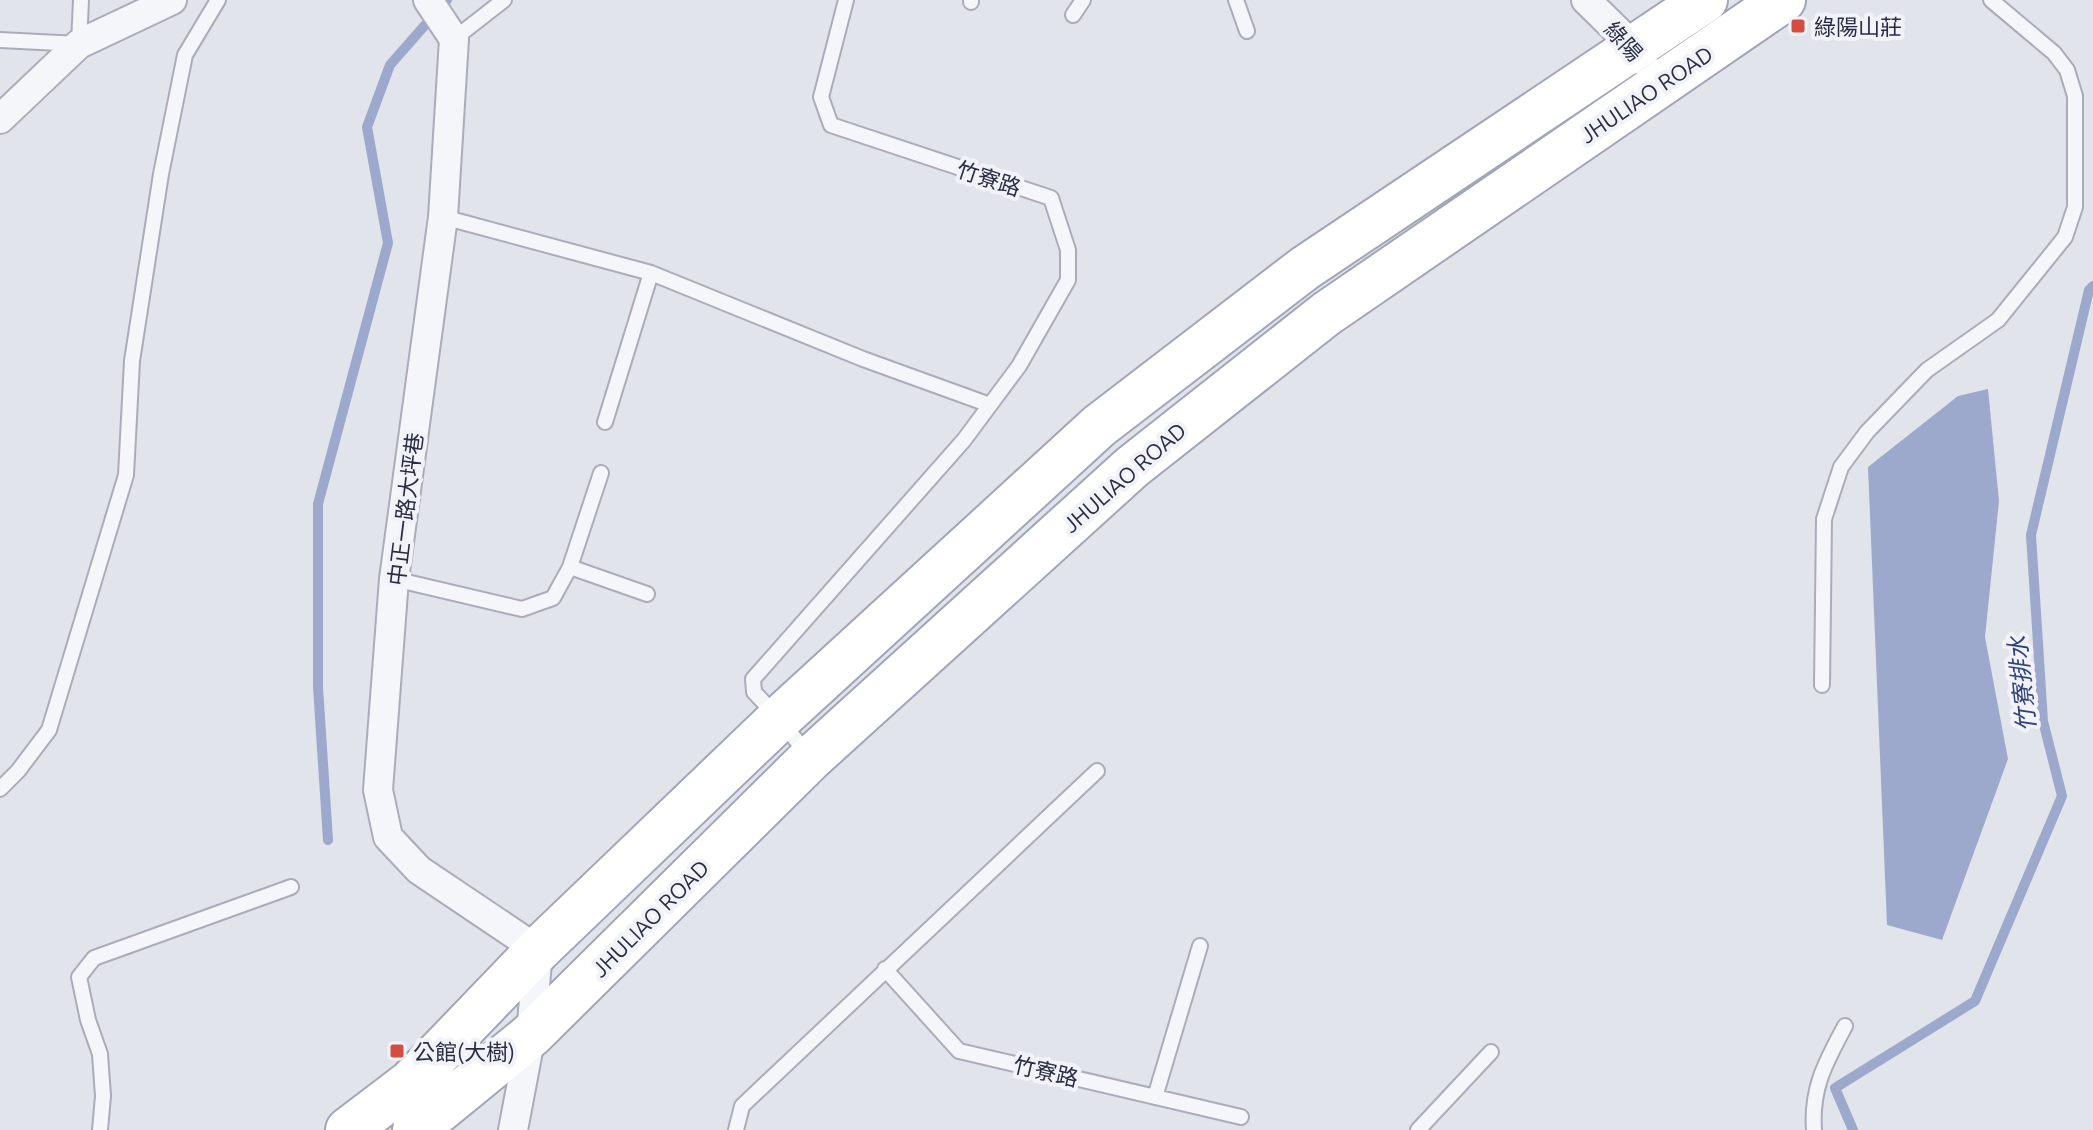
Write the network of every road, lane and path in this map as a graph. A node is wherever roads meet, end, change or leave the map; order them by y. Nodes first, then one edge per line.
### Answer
1 (81, 0) edge
2 (172, 0) edge
3 (218, 0) edge
4 (428, 0) edge
5 (504, 0) edge
6 (846, 0) edge
7 (1083, 0) edge
8 (1236, 0) edge
9 (1586, 0) edge
10 (1705, 0) edge
11 (1783, 0) edge
12 (1991, 0) edge
13 (1073, 15) dead end
14 (1247, 31) dead end
15 (454, 39) junction
16 (0, 40) edge
17 (79, 44) junction
18 (1635, 48) junction
19 (1659, 85) junction
20 (0, 119) edge
21 (443, 217) junction
22 (651, 273) junction
23 (990, 405) junction
24 (605, 422) dead end
25 (601, 473) dead end
26 (570, 567) junction
27 (394, 579) junction
28 (647, 594) dead end
29 (1822, 685) dead end
30 (779, 719) junction
31 (810, 759) junction
32 (1097, 771) dead end
33 (0, 789) edge
34 (291, 887) dead end
35 (1200, 946) dead end
36 (538, 950) junction
37 (885, 969) junction
38 (1845, 1026) dead end
39 (531, 1035) junction
40 (1491, 1052) dead end
41 (1155, 1097) junction
42 (1241, 1117) dead end
43 (100, 1130) edge
44 (348, 1130) edge
45 (415, 1130) edge
46 (513, 1130) edge
47 (736, 1130) edge
48 (1418, 1130) edge
49 (1814, 1130) edge

1 - 17 lane
2 - 17 street
3 - 33 lane
4 - 15 street
5 - 15 lane
6 - 23 lane, 竹寮路
7 - 13 lane
8 - 14 lane
9 - 18 street, 綠陽
10 - 18 main road, JHULIAO ROAD
11 - 19 main road, JHULIAO ROAD
12 - 29 lane
15 - 21 street, 中正一路大坪巷
16 - 17 lane
17 - 20 street
18 - 19 street, 綠陽
18 - 30 main road, JHULIAO ROAD
19 - 31 main road, JHULIAO ROAD
21 - 22 lane
21 - 27 street, 中正一路大坪巷
22 - 23 lane
22 - 24 lane
23 - 30 lane, 竹寮路
25 - 26 lane
26 - 27 lane
26 - 28 lane
27 - 36 street, 中正一路大坪巷
30 - 31 lane, 竹寮路
30 - 36 main road, JHULIAO ROAD
31 - 39 main road, JHULIAO ROAD
32 - 37 lane
34 - 43 lane
35 - 41 lane
36 - 39 street
36 - 44 main road, JHULIAO ROAD
37 - 41 lane, 竹寮路
37 - 47 lane
38 - 49 lane
39 - 45 main road, JHULIAO ROAD
39 - 46 street
40 - 48 lane
41 - 42 lane, 竹寮路

